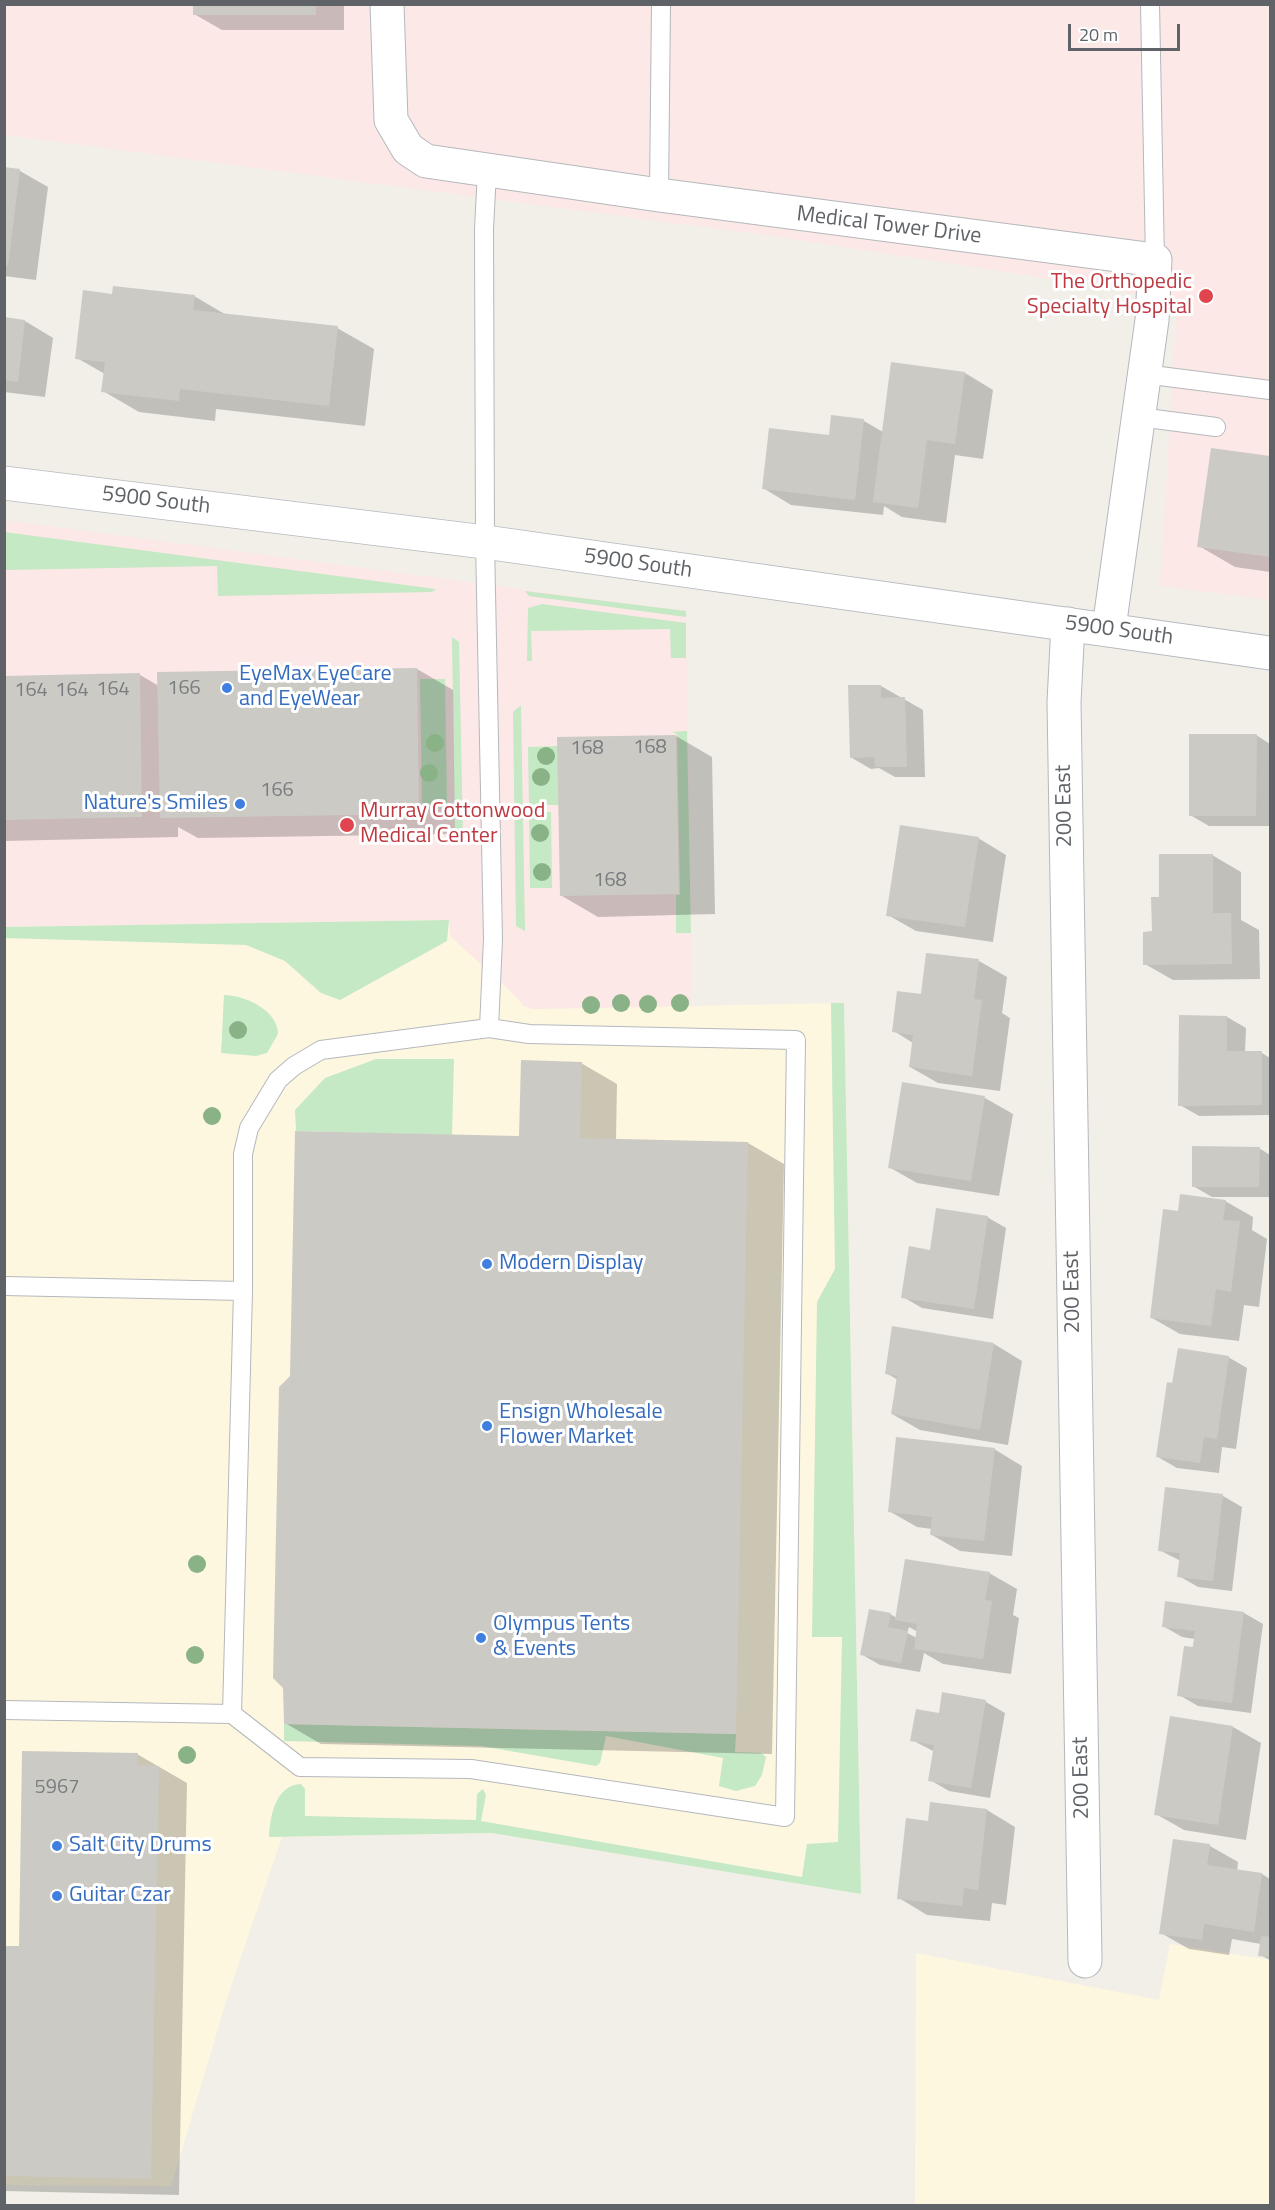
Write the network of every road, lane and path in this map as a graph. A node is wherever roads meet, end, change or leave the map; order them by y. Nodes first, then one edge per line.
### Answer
1 (387, 4) edge
2 (661, 4) edge
3 (1150, 4) edge
4 (486, 171) junction
5 (659, 195) junction
6 (1155, 260) junction
7 (1144, 374) junction
8 (1270, 390) edge
9 (1138, 417) junction
10 (1216, 427) dead end
11 (4, 483) edge
12 (485, 542) junction
13 (1068, 624) junction
14 (1109, 628) junction
15 (1270, 653) edge
16 (489, 1028) junction
17 (4, 1286) edge
18 (243, 1292) junction
19 (4, 1710) edge
20 (232, 1714) junction
21 (1085, 1961) dead end

1 - 4 street, Medical Tower Drive
2 - 5 lane
3 - 6 lane
4 - 5 street, Medical Tower Drive
4 - 12 lane
5 - 6 street, Medical Tower Drive
6 - 7 street
7 - 8 lane
7 - 9 street
9 - 10 lane
9 - 14 street
11 - 12 street, 5900 South
12 - 13 street, 5900 South
12 - 16 lane
13 - 14 street, 5900 South
13 - 21 street, 200 East
14 - 15 street, 5900 South
16 - 18 lane
16 - 20 lane
17 - 18 lane
18 - 20 lane
19 - 20 lane

